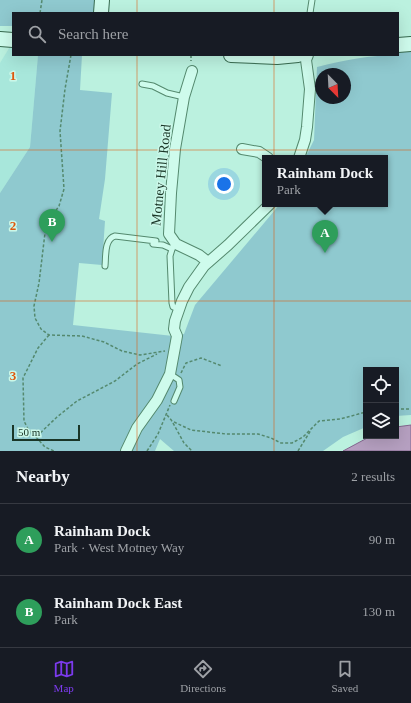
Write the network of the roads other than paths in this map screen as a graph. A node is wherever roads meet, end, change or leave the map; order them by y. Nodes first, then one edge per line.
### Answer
1 (102, 0) edge
2 (312, 0) edge
3 (101, 12) edge
4 (310, 12) edge
5 (0, 39) edge
6 (12, 40) edge
7 (411, 44) edge
8 (399, 45) edge
9 (254, 56) edge
10 (288, 56) edge
11 (308, 56) edge
12 (192, 71) dead end
13 (142, 84) dead end
14 (184, 97) junction
15 (242, 149) dead end
16 (264, 155) edge
17 (301, 155) edge
18 (267, 207) edge
19 (173, 246) junction
20 (208, 262) junction
21 (105, 266) dead end
22 (179, 309) junction
23 (170, 374) junction
24 (174, 401) road end
25 (126, 451) edge

1 - 3 main road
2 - 4 lane
5 - 6 main road
7 - 8 main road
9 - 10 main road
11 - 17 street
12 - 14 street, Motney Hill Road
13 - 14 lane
14 - 19 street, Motney Hill Road
15 - 16 street
18 - 20 street
19 - 20 street, Motney Hill Road
19 - 21 lane
19 - 22 lane
20 - 22 street
22 - 23 street
23 - 24 lane
23 - 25 street

